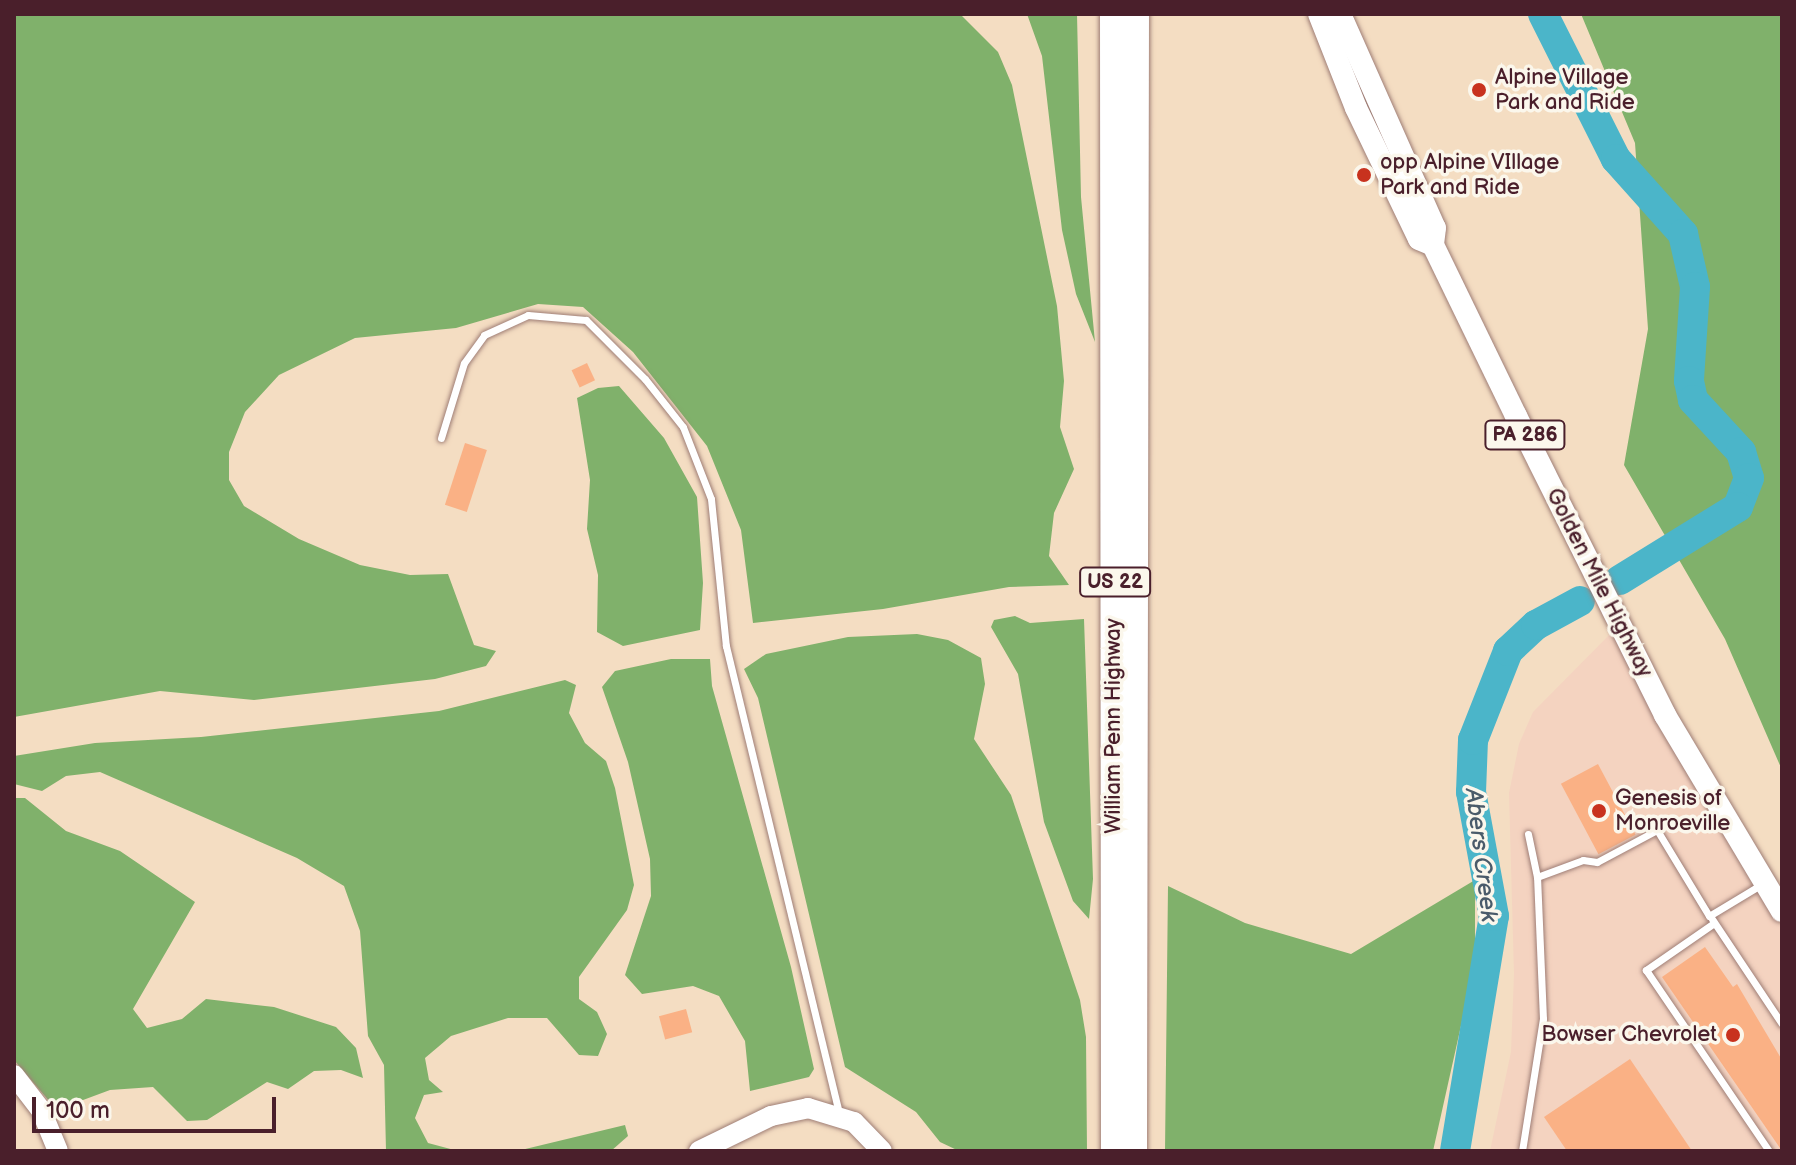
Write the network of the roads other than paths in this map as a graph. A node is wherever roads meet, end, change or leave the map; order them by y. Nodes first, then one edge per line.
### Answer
1 (1113, 14) edge
2 (1136, 14) edge
3 (1319, 14) edge
4 (1340, 14) edge
5 (1433, 245) junction
6 (441, 438) dead end
7 (1528, 834) dead end
8 (1537, 877) junction
9 (1764, 883) junction
10 (1782, 911) edge
11 (1712, 919) junction
12 (1782, 1024) edge
13 (14, 1075) edge
14 (839, 1114) junction
15 (58, 1151) edge
16 (699, 1151) edge
17 (882, 1151) edge
18 (1114, 1151) edge
19 (1134, 1151) edge
20 (1522, 1151) edge
21 (1769, 1151) edge

1 - 18 highway, William Penn Highway / US 22
2 - 19 highway, William Penn Highway / US 22
3 - 5 main road, Golden Mile Highway / PA 286
4 - 5 main road, Golden Mile Highway / PA 286
5 - 9 main road, Golden Mile Highway / PA 286
6 - 14 lane
7 - 8 lane
8 - 11 lane
8 - 20 lane
9 - 10 main road, Golden Mile Highway / PA 286
9 - 11 lane
11 - 12 lane
11 - 21 lane
13 - 15 street
14 - 16 street
14 - 17 street

